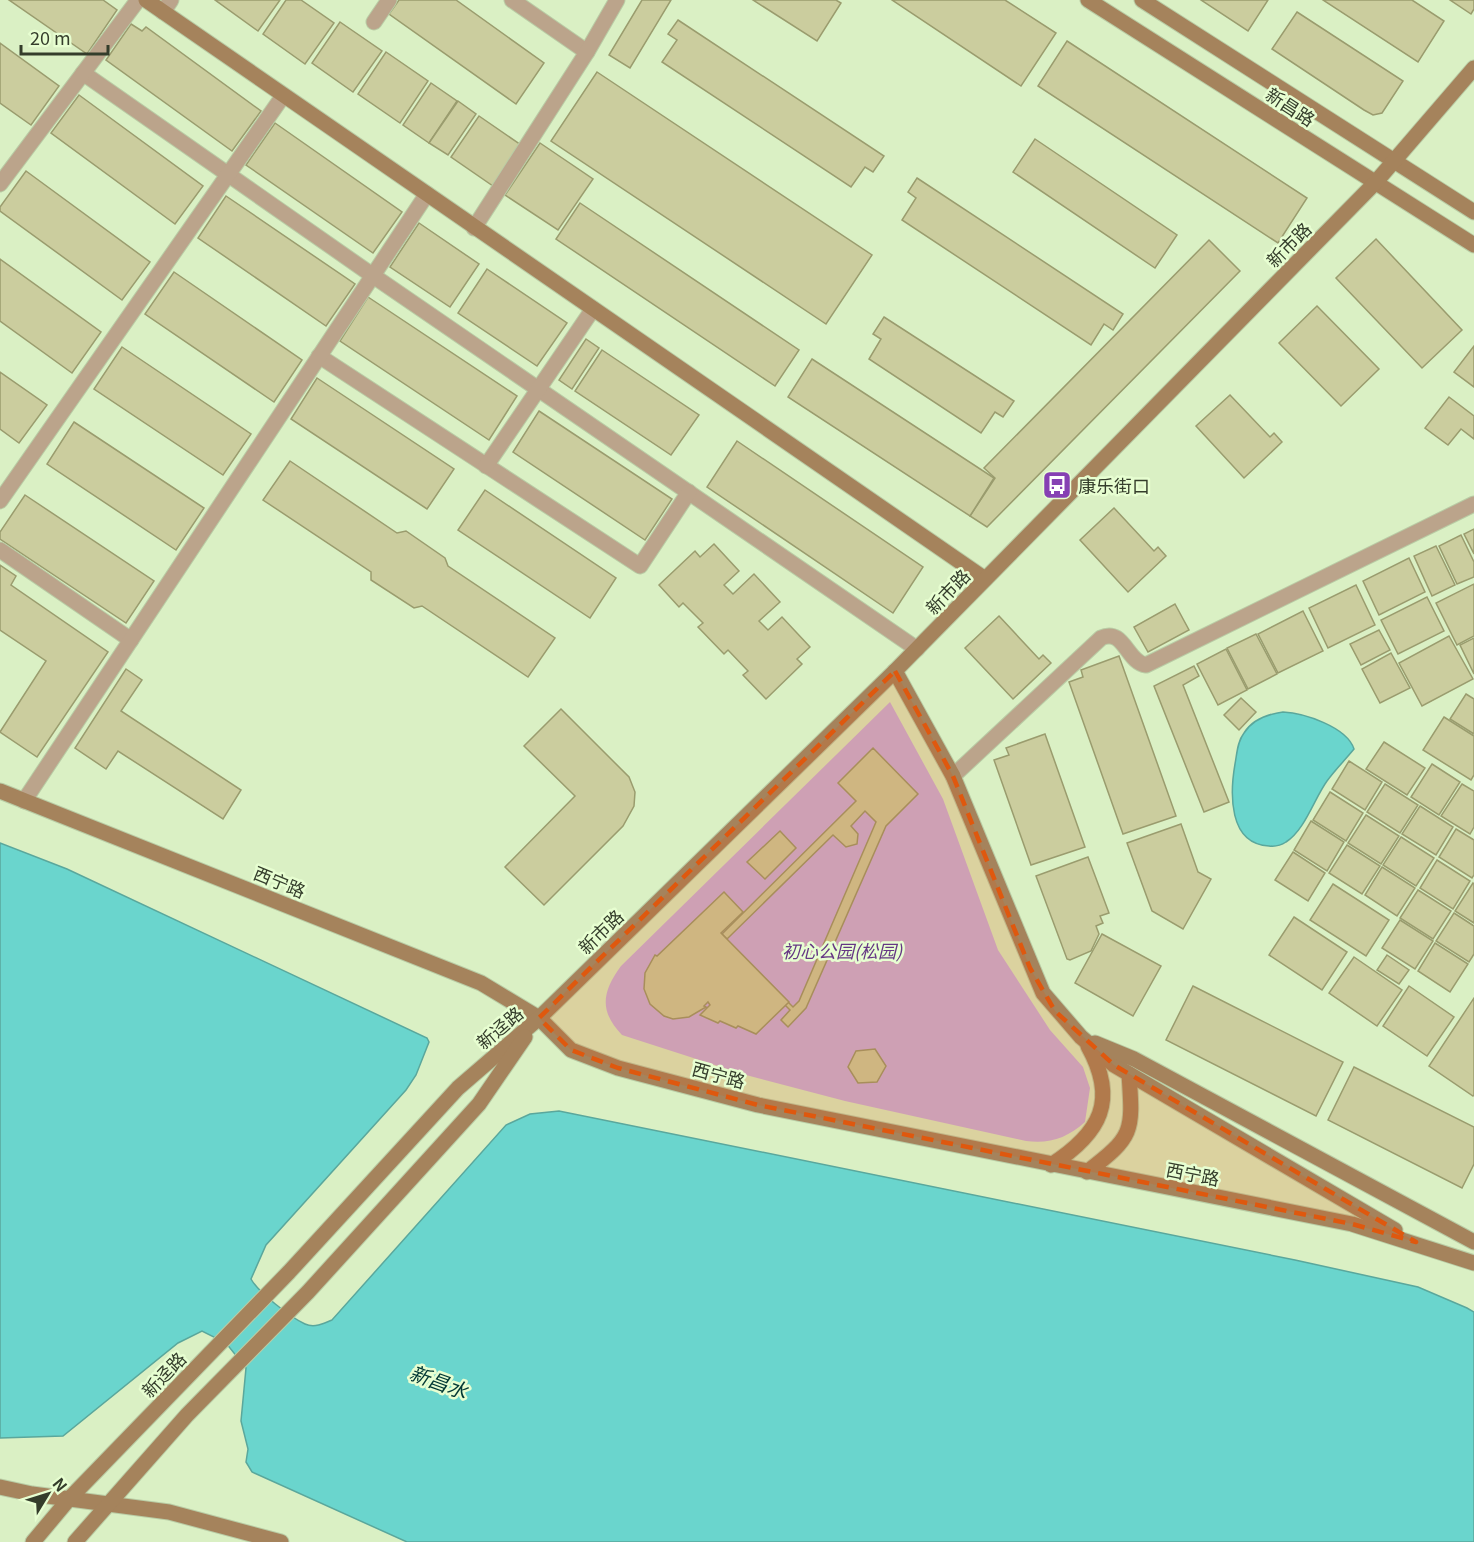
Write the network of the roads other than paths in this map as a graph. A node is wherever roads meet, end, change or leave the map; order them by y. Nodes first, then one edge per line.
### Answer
1 (138, 0) edge
2 (146, 0) edge
3 (389, 0) edge
4 (512, 0) edge
5 (617, 0) edge
6 (1088, 0) edge
7 (1142, 0) edge
8 (167, 6) edge
9 (374, 22) dead end
10 (587, 52) junction
11 (1474, 68) edge
12 (83, 73) junction
13 (284, 96) junction
14 (1395, 162) junction
15 (228, 175) junction
16 (1375, 183) junction
17 (0, 184) edge
18 (427, 194) junction
19 (1474, 212) edge
20 (474, 228) junction
21 (1474, 244) edge
22 (372, 275) junction
23 (592, 309) junction
24 (319, 356) junction
25 (539, 389) junction
26 (486, 466) junction
27 (689, 492) junction
28 (0, 501) edge
29 (1474, 504) edge
30 (0, 550) edge
31 (986, 579) junction
32 (131, 640) junction
33 (917, 649) junction
34 (895, 671) junction
35 (952, 776) junction
36 (0, 791) edge
37 (24, 801) junction
38 (539, 1018) junction
39 (1083, 1039) junction
40 (1130, 1074) junction
41 (1051, 1165) junction
42 (1087, 1172) junction
43 (1416, 1242) junction
44 (1474, 1242) edge
45 (1474, 1263) edge
46 (0, 1487) edge
47 (69, 1499) junction
48 (108, 1504) junction
49 (33, 1542) edge
50 (75, 1542) edge
51 (281, 1542) edge

1 - 12 lane
2 - 8 street
3 - 9 lane
4 - 10 lane
5 - 10 lane
6 - 16 street, 新昌路
7 - 14 street, 新昌路
8 - 13 street
10 - 20 lane
11 - 14 street, 新市路
12 - 15 lane
12 - 17 lane
13 - 15 lane
13 - 18 street
14 - 16 street, 新市路
14 - 19 street, 新昌路
15 - 22 lane
15 - 28 lane
16 - 21 street, 新昌路
16 - 31 street, 新市路
18 - 20 street
18 - 22 lane
20 - 23 street
22 - 24 lane
22 - 25 lane
23 - 25 lane
23 - 31 street
24 - 26 lane
24 - 32 lane
25 - 26 lane
25 - 27 lane
26 - 27 lane
27 - 33 lane
29 - 35 lane
30 - 32 lane
31 - 33 street, 新市路
32 - 37 lane
33 - 34 street, 新市路
34 - 35 street
34 - 38 street, 新市路
35 - 39 street
36 - 37 street, 西宁路
37 - 38 street, 西宁路
38 - 41 street, 西宁路
38 - 47 street, 新迳路
38 - 48 street, 新迳路
39 - 40 street
39 - 41 street
39 - 44 street
40 - 42 street
40 - 43 street
41 - 42 street, 西宁路
42 - 43 street, 西宁路
43 - 45 street, 西宁路
46 - 47 street
47 - 48 street
47 - 49 street, 新迳路
48 - 50 street, 新迳路
48 - 51 street

